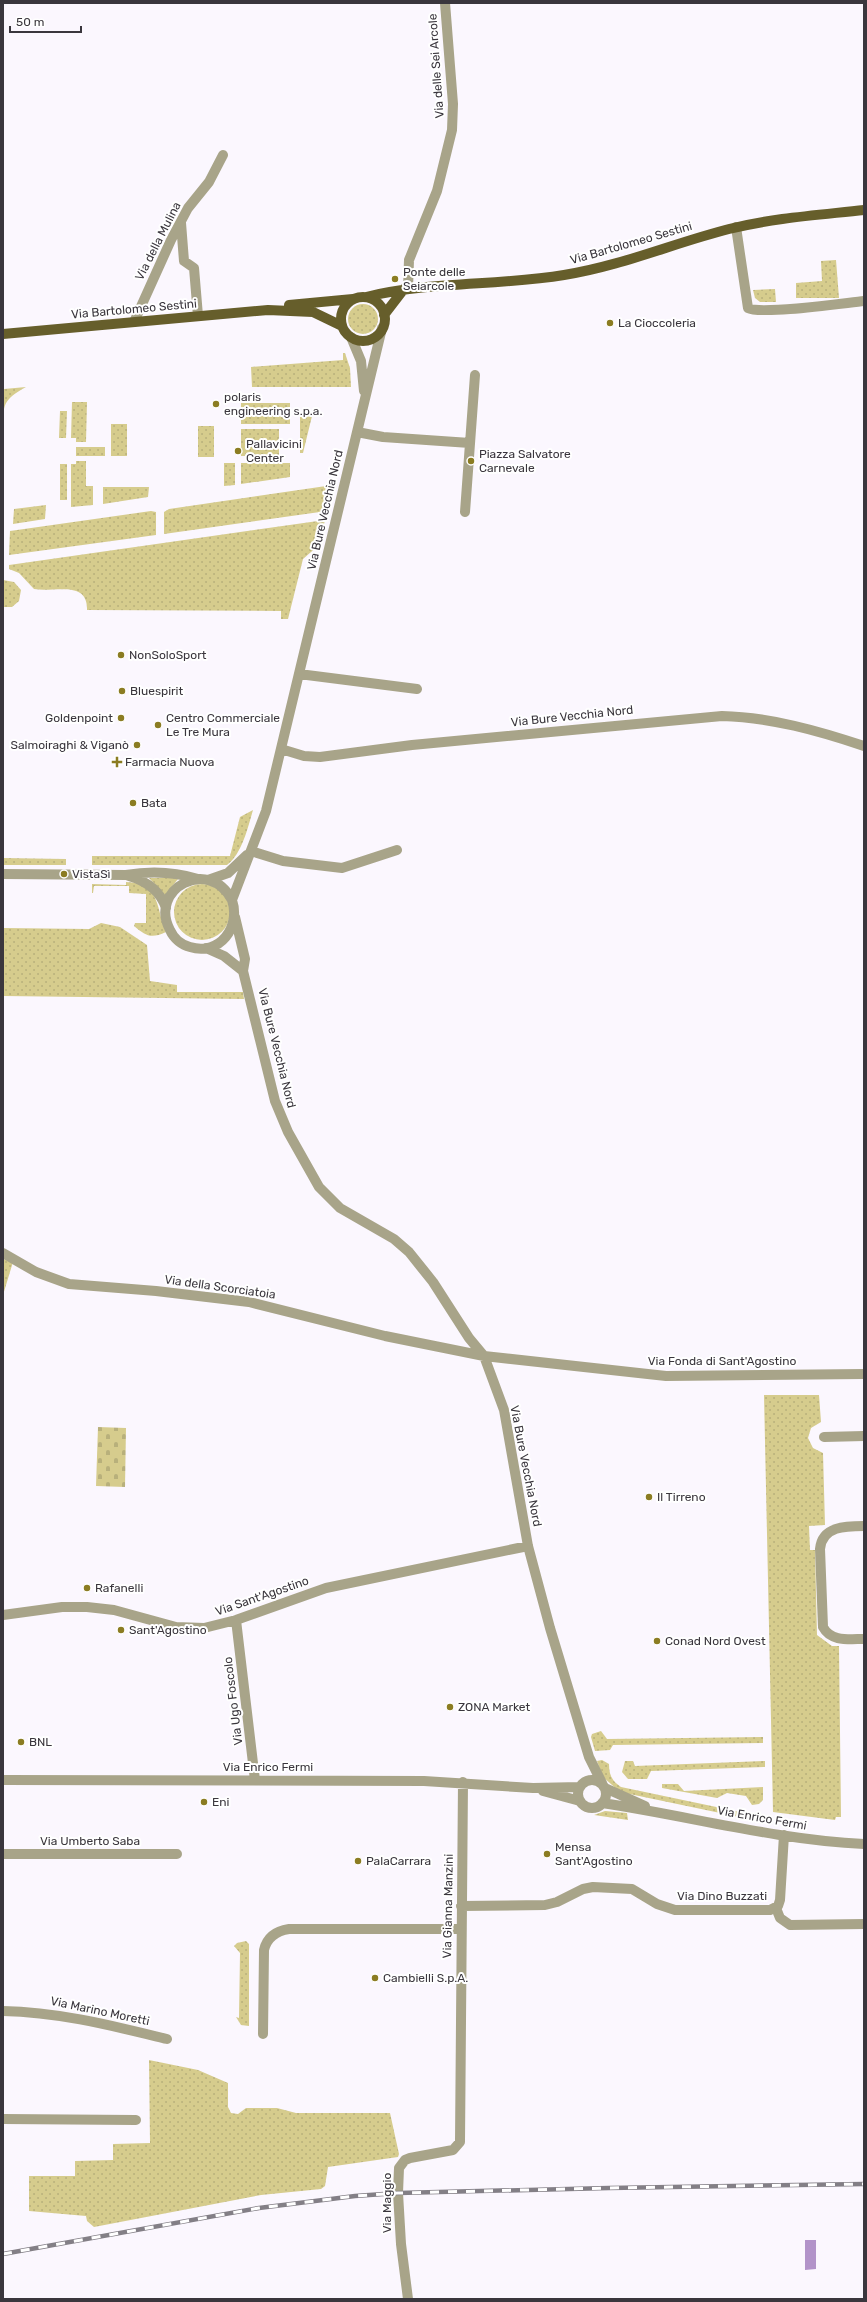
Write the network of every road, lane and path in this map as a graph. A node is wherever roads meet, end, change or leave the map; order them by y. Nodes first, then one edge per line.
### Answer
1 (445, 3) edge
2 (223, 155) dead end
3 (864, 210) edge
4 (181, 223) junction
5 (736, 227) junction
6 (406, 288) junction
7 (366, 297) junction
8 (353, 299) junction
9 (864, 301) edge
10 (268, 310) junction
11 (384, 315) junction
12 (198, 316) junction
13 (134, 322) junction
14 (342, 326) junction
15 (382, 328) junction
16 (3, 334) edge
17 (351, 337) junction
18 (475, 375) dead end
19 (365, 398) junction
20 (357, 432) junction
21 (470, 444) junction
22 (464, 512) dead end
23 (299, 674) junction
24 (417, 689) dead end
25 (864, 746) edge
26 (281, 749) junction
27 (397, 850) dead end
28 (251, 851) junction
29 (3, 874) edge
30 (126, 875) junction
31 (203, 879) junction
32 (232, 900) junction
33 (166, 908) junction
34 (235, 917) junction
35 (206, 948) junction
36 (243, 971) junction
37 (3, 1253) edge
38 (484, 1356) junction
39 (864, 1374) edge
40 (864, 1436) edge
41 (824, 1437) dead end
42 (864, 1526) edge
43 (528, 1546) junction
44 (3, 1616) edge
45 (236, 1620) junction
46 (864, 1639) edge
47 (589, 1757) junction
48 (3, 1780) edge
49 (255, 1780) junction
50 (463, 1782) junction
51 (582, 1784) junction
52 (603, 1785) junction
53 (533, 1788) junction
54 (580, 1801) junction
55 (602, 1803) junction
56 (656, 1811) junction
57 (784, 1835) junction
58 (864, 1844) edge
59 (3, 1854) edge
60 (177, 1854) dead end
61 (461, 1906) junction
62 (776, 1908) junction
63 (864, 1924) edge
64 (460, 1929) junction
65 (3, 2011) edge
66 (263, 2034) dead end
67 (167, 2039) dead end
68 (3, 2119) edge
69 (136, 2120) dead end
70 (461, 2127) joint
71 (408, 2299) edge

1 - 6 street, Via delle Sei Arcole
2 - 4 street, Via della Mulina
3 - 5 main road, Via Bartolomeo Sestini
4 - 12 street
4 - 13 street, Via della Mulina
5 - 6 main road, Via Bartolomeo Sestini
5 - 9 street
6 - 7 main road, Via Bartolomeo Sestini
6 - 11 main road
7 - 8 main road
7 - 11 main road
8 - 10 main road
8 - 14 main road
10 - 12 main road, Via Bartolomeo Sestini
10 - 14 main road
11 - 15 main road
12 - 13 main road, Via Bartolomeo Sestini
13 - 16 main road, Via Bartolomeo Sestini
14 - 17 main road
15 - 17 main road
15 - 19 street, Via Bure Vecchia Nord
17 - 19 street
18 - 21 street
19 - 20 street, Via Bure Vecchia Nord
20 - 21 street
20 - 23 street, Via Bure Vecchia Nord
21 - 22 street
23 - 24 street
23 - 26 street, Via Bure Vecchia Nord
25 - 26 street, Via Bure Vecchia Nord
26 - 28 street, Via Bure Vecchia Nord
27 - 28 street
28 - 31 street
28 - 32 street, Via Bure Vecchia Nord
29 - 30 street
30 - 31 street
30 - 33 street
31 - 32 street
31 - 33 street
32 - 34 street
33 - 35 street
34 - 35 street
34 - 36 street, Via Bure Vecchia Nord
35 - 36 street
36 - 38 street, Via Bure Vecchia Nord
37 - 38 street, Via della Scorciatoia
38 - 39 street, Via Fonda di Sant'Agostino
38 - 43 street, Via Bure Vecchia Nord
40 - 41 street
42 - 46 street
43 - 45 street, Via Sant'Agostino
43 - 47 street, Via Bure Vecchia Nord
44 - 45 street, Via Sant'Agostino
45 - 49 street, Via Ugo Foscolo
47 - 51 street
47 - 52 street
48 - 49 street, Via Enrico Fermi
49 - 50 street, Via Enrico Fermi
50 - 53 street, Via Enrico Fermi
50 - 61 street, Via Gianna Manzini
51 - 52 street
51 - 53 street
51 - 54 street
52 - 55 street
52 - 56 street
53 - 54 street
54 - 55 street
55 - 56 street
56 - 57 street, Via Enrico Fermi
57 - 58 street, Via Enrico Fermi
57 - 62 street, Via Dino Buzzati
59 - 60 street, Via Umberto Saba
61 - 62 street, Via Dino Buzzati
61 - 64 street, Via Gianna Manzini
62 - 63 street, Via Dino Buzzati
64 - 66 street
64 - 70 street, Via Gianna Manzini
65 - 67 street, Via Marino Moretti
68 - 69 street
70 - 71 street, Via Maggio

